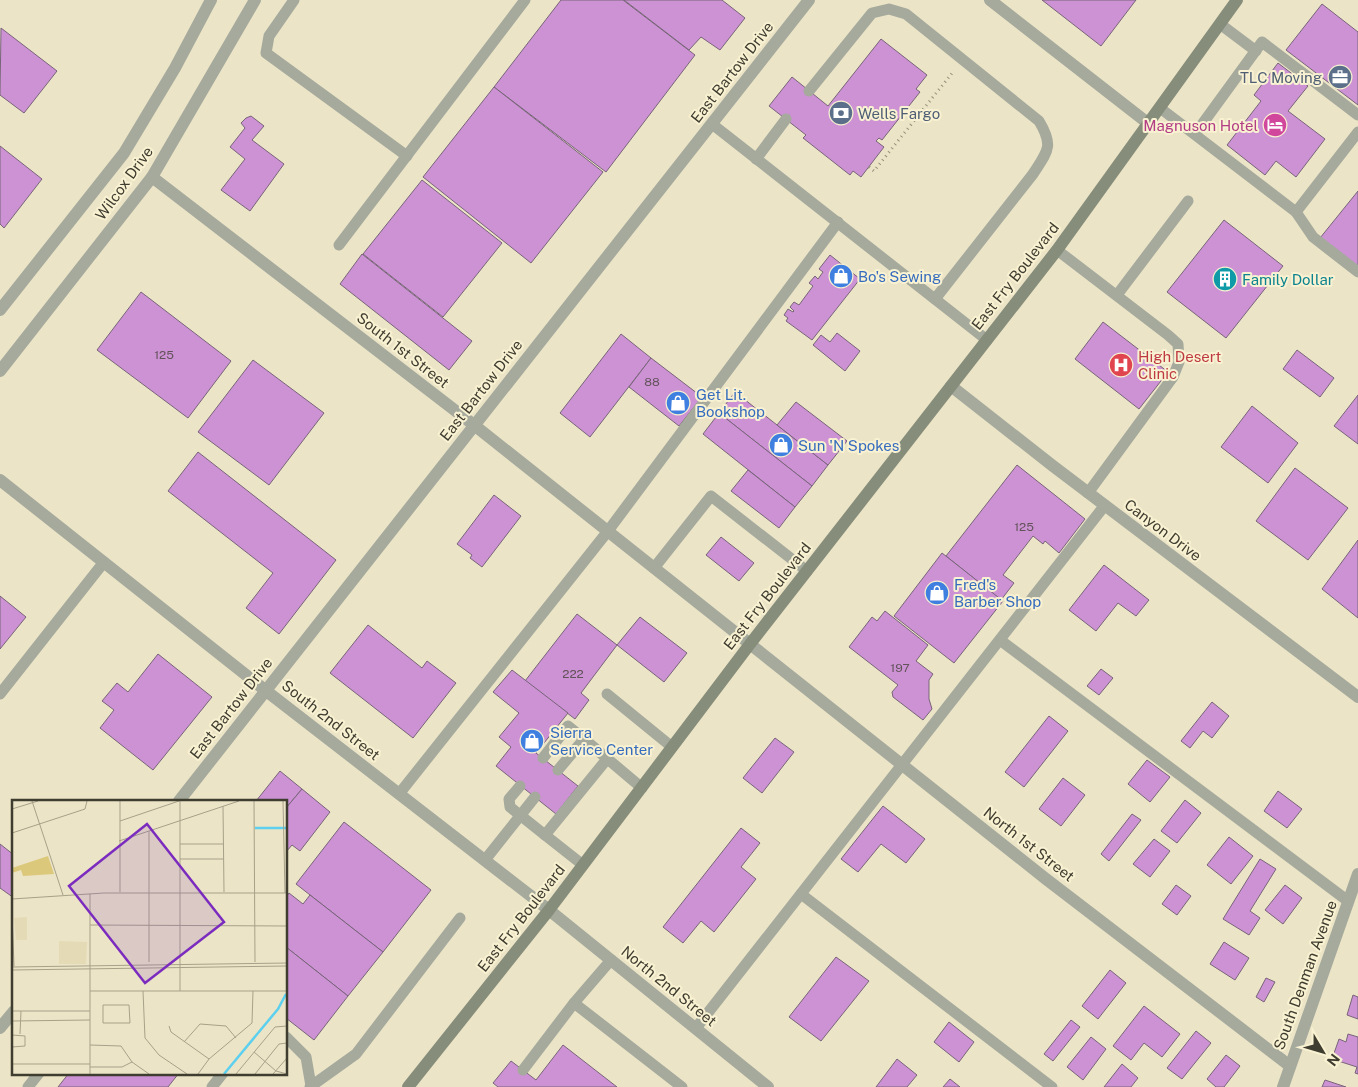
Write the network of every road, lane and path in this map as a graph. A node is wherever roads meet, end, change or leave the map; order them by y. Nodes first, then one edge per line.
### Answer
1 (211, 0) edge
2 (255, 0) edge
3 (294, 0) edge
4 (525, 0) edge
5 (809, 0) edge
6 (990, 0) edge
7 (1237, 0) edge
8 (1220, 24) junction
9 (1256, 51) junction
10 (962, 59) junction
11 (809, 91) dead end
12 (1160, 108) junction
13 (1358, 115) edge
14 (786, 119) dead end
15 (712, 124) junction
16 (1149, 124) junction
17 (1358, 132) edge
18 (1194, 134) junction
19 (407, 156) junction
20 (756, 159) junction
21 (869, 167) dead end
22 (152, 177) junction
23 (1188, 201) dead end
24 (1296, 212) junction
25 (838, 222) junction
26 (339, 245) dead end
27 (1057, 250) junction
28 (1358, 272) edge
29 (1117, 295) junction
30 (935, 299) junction
31 (0, 310) edge
32 (987, 340) junction
33 (0, 371) edge
34 (951, 386) junction
35 (474, 425) junction
36 (0, 480) edge
37 (1088, 493) junction
38 (1105, 506) junction
39 (608, 531) junction
40 (104, 562) junction
41 (654, 568) junction
42 (807, 571) junction
43 (1000, 640) junction
44 (750, 644) junction
45 (265, 690) junction
46 (0, 694) edge
47 (607, 694) dead end
48 (1358, 697) edge
49 (584, 739) junction
50 (672, 747) junction
51 (543, 758) dead end
52 (607, 759) junction
53 (902, 765) junction
54 (558, 770) dead end
55 (520, 786) dead end
56 (642, 788) junction
57 (399, 794) junction
58 (535, 798) dead end
59 (180, 800) edge
60 (520, 815) junction
61 (546, 835) junction
62 (485, 860) junction
63 (583, 866) junction
64 (1358, 874) edge
65 (801, 894) junction
66 (1348, 901) junction
67 (549, 910) junction
68 (460, 918) dead end
69 (611, 960) junction
70 (574, 1003) junction
71 (12, 1013) edge
72 (0, 1028) edge
73 (696, 1028) junction
74 (288, 1039) edge
75 (1290, 1066) junction
76 (523, 1070) dead end
77 (37, 1074) edge
78 (222, 1074) edge
79 (311, 1086) edge
80 (28, 1087) edge
81 (212, 1087) edge
82 (408, 1087) edge
83 (682, 1087) edge
84 (768, 1087) edge
85 (1052, 1087) edge
86 (1283, 1087) edge

1 - 31 street, Wilcox Drive
2 - 22 street, Wilcox Drive
3 - 19 lane
4 - 19 lane
5 - 15 street, East Bartow Drive
6 - 16 street
7 - 8 main road, East Fry Boulevard
8 - 9 lane
8 - 12 main road, East Fry Boulevard
9 - 13 lane
9 - 18 lane
10 - 11 lane
10 - 21 path
10 - 30 lane
12 - 16 main road, East Fry Boulevard
12 - 18 lane
14 - 20 lane
15 - 20 lane
15 - 35 street, East Bartow Drive
16 - 27 main road, East Fry Boulevard
17 - 24 lane
18 - 24 lane
19 - 26 lane
20 - 25 lane
22 - 33 street, Wilcox Drive
22 - 35 street, South 1st Street
23 - 29 lane
24 - 28 lane
25 - 30 lane
25 - 39 lane
27 - 29 lane
27 - 32 main road, East Fry Boulevard
29 - 37 lane
30 - 32 lane
32 - 34 main road, East Fry Boulevard
34 - 37 street, Canyon Drive
34 - 42 main road, East Fry Boulevard
35 - 39 street, South 1st Street
35 - 45 street, East Bartow Drive
36 - 40 street, South 2nd Street
37 - 38 street, Canyon Drive
38 - 43 lane
38 - 48 street, Canyon Drive
39 - 41 street, South 1st Street
39 - 57 lane
40 - 45 street, South 2nd Street
40 - 46 lane
41 - 42 lane
41 - 44 street, South 1st Street
42 - 44 main road, East Fry Boulevard
43 - 53 lane
43 - 66 lane
44 - 50 main road, East Fry Boulevard
44 - 53 street, North 1st Street
45 - 57 street, South 2nd Street
45 - 59 street, East Bartow Drive
47 - 50 lane
49 - 51 lane
49 - 52 lane
49 - 54 lane
50 - 56 main road, East Fry Boulevard
52 - 56 lane
52 - 61 lane
53 - 65 lane
53 - 75 street, North 1st Street
55 - 60 lane
56 - 63 main road, East Fry Boulevard
57 - 62 street, South 2nd Street
58 - 60 lane
60 - 61 lane
60 - 62 lane
61 - 63 lane
62 - 67 street, South 2nd Street
63 - 67 main road, East Fry Boulevard
64 - 66 street, South Denman Avenue
65 - 73 lane
65 - 85 lane
66 - 75 street, South Denman Avenue
67 - 69 street, North 2nd Street
67 - 82 main road, East Fry Boulevard
68 - 79 lane
69 - 70 lane
69 - 73 street, North 2nd Street
70 - 76 lane
70 - 83 lane
71 - 72 street
73 - 84 street, North 2nd Street
74 - 79 lane
75 - 86 street, South Denman Avenue
77 - 80 lane
78 - 81 lane

